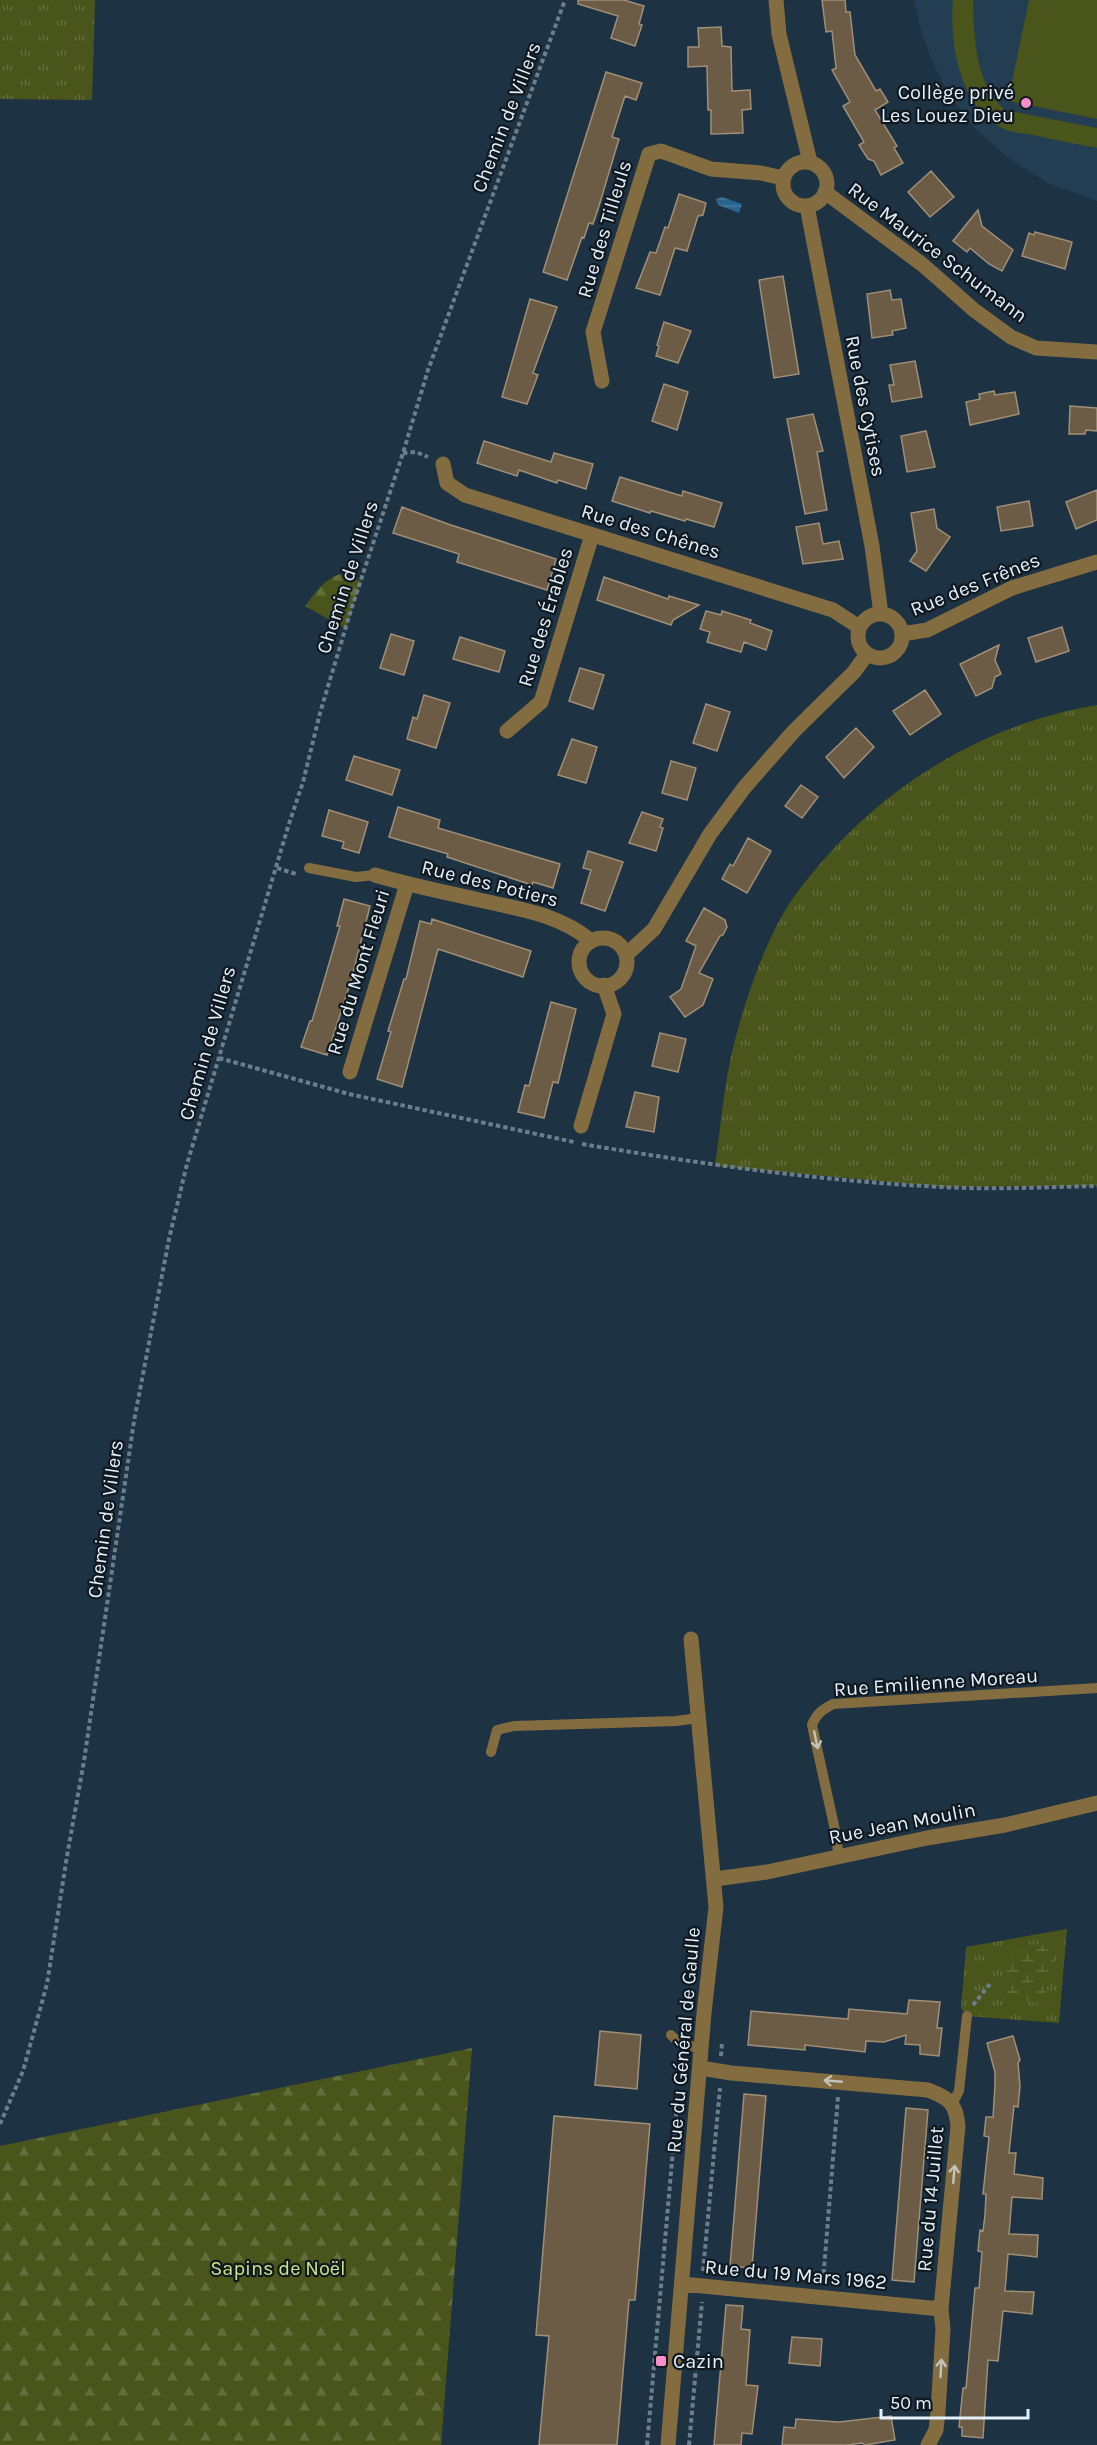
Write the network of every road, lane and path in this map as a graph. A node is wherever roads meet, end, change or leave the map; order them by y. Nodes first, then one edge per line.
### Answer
1 (565, 0) edge
2 (776, 0) edge
3 (810, 162) junction
4 (783, 178) junction
5 (825, 192) junction
6 (807, 206) junction
7 (1097, 352) edge
8 (602, 381) dead end
9 (403, 453) junction
10 (443, 464) joint
11 (592, 535) junction
12 (1097, 562) edge
13 (881, 614) junction
14 (859, 627) junction
15 (902, 634) junction
16 (867, 654) junction
17 (507, 731) dead end
18 (309, 868) dead end
19 (375, 875) joint
20 (407, 884) junction
21 (591, 940) junction
22 (626, 955) junction
23 (604, 985) junction
24 (219, 1058) junction
25 (350, 1072) dead end
26 (581, 1126) dead end
27 (1097, 1186) edge
28 (691, 1639) dead end
29 (1097, 1688) edge
30 (699, 1718) junction
31 (491, 1752) dead end
32 (1097, 1803) edge
33 (838, 1856) junction
34 (715, 1879) junction
35 (990, 1984) dead end
36 (967, 2016) joint
37 (671, 2035) dead end
38 (722, 2043) dead end
39 (702, 2047) junction
40 (701, 2068) junction
41 (720, 2071) junction
42 (839, 2082) junction
43 (676, 2103) dead end
44 (952, 2104) junction
45 (0, 2124) edge
46 (702, 2274) dead end
47 (682, 2284) junction
48 (821, 2297) junction
49 (702, 2302) dead end
50 (941, 2309) junction
51 (646, 2445) edge
52 (668, 2445) edge
53 (689, 2445) edge
54 (928, 2445) edge

1 - 9 path, Chemin de Villers
2 - 3 street
3 - 4 street
3 - 5 street
4 - 6 street
4 - 8 street, Rue des Tilleuls
5 - 6 street
5 - 7 street, Rue Maurice Schumann
6 - 13 street, Rue des Cytises
9 - 10 path
9 - 24 path, Chemin de Villers
10 - 11 street, Rue des Chênes
11 - 14 street, Rue des Chênes
11 - 17 street, Rue des Érables
12 - 15 street, Rue des Frênes
13 - 14 street
13 - 15 street
14 - 16 street
15 - 16 street
16 - 22 street
18 - 19 lane
19 - 20 street, Rue des Potiers
20 - 21 street, Rue des Potiers
20 - 25 street, Rue du Mont Fleuri
21 - 22 street
21 - 23 street
22 - 23 street
23 - 26 street
24 - 27 path
24 - 45 path, Chemin de Villers
28 - 30 street, Rue du Général de Gaulle
29 -> 33 lane, Rue Emilienne Moreau
30 - 31 lane
30 - 34 street, Rue du Général de Gaulle
32 - 33 street, Rue Jean Moulin
33 - 34 street, Rue Jean Moulin
34 - 39 street, Rue du Général de Gaulle
35 - 36 path
36 - 44 lane
37 - 39 lane
38 - 41 path
39 - 40 street, Rue du Général de Gaulle
40 - 41 street, Rue du 14 Juillet
40 - 47 street, Rue du Général de Gaulle
42 -> 41 street, Rue du 14 Juillet
41 - 46 path
42 - 44 street, Rue du 14 Juillet
42 - 48 path
43 - 51 path
50 -> 44 street, Rue du 14 Juillet
47 - 48 street, Rue du 19 Mars 1962
47 - 52 street, Rue du Général de Gaulle
48 - 50 street, Rue du 19 Mars 1962
49 - 53 path
54 -> 50 street, Rue du 14 Juillet

